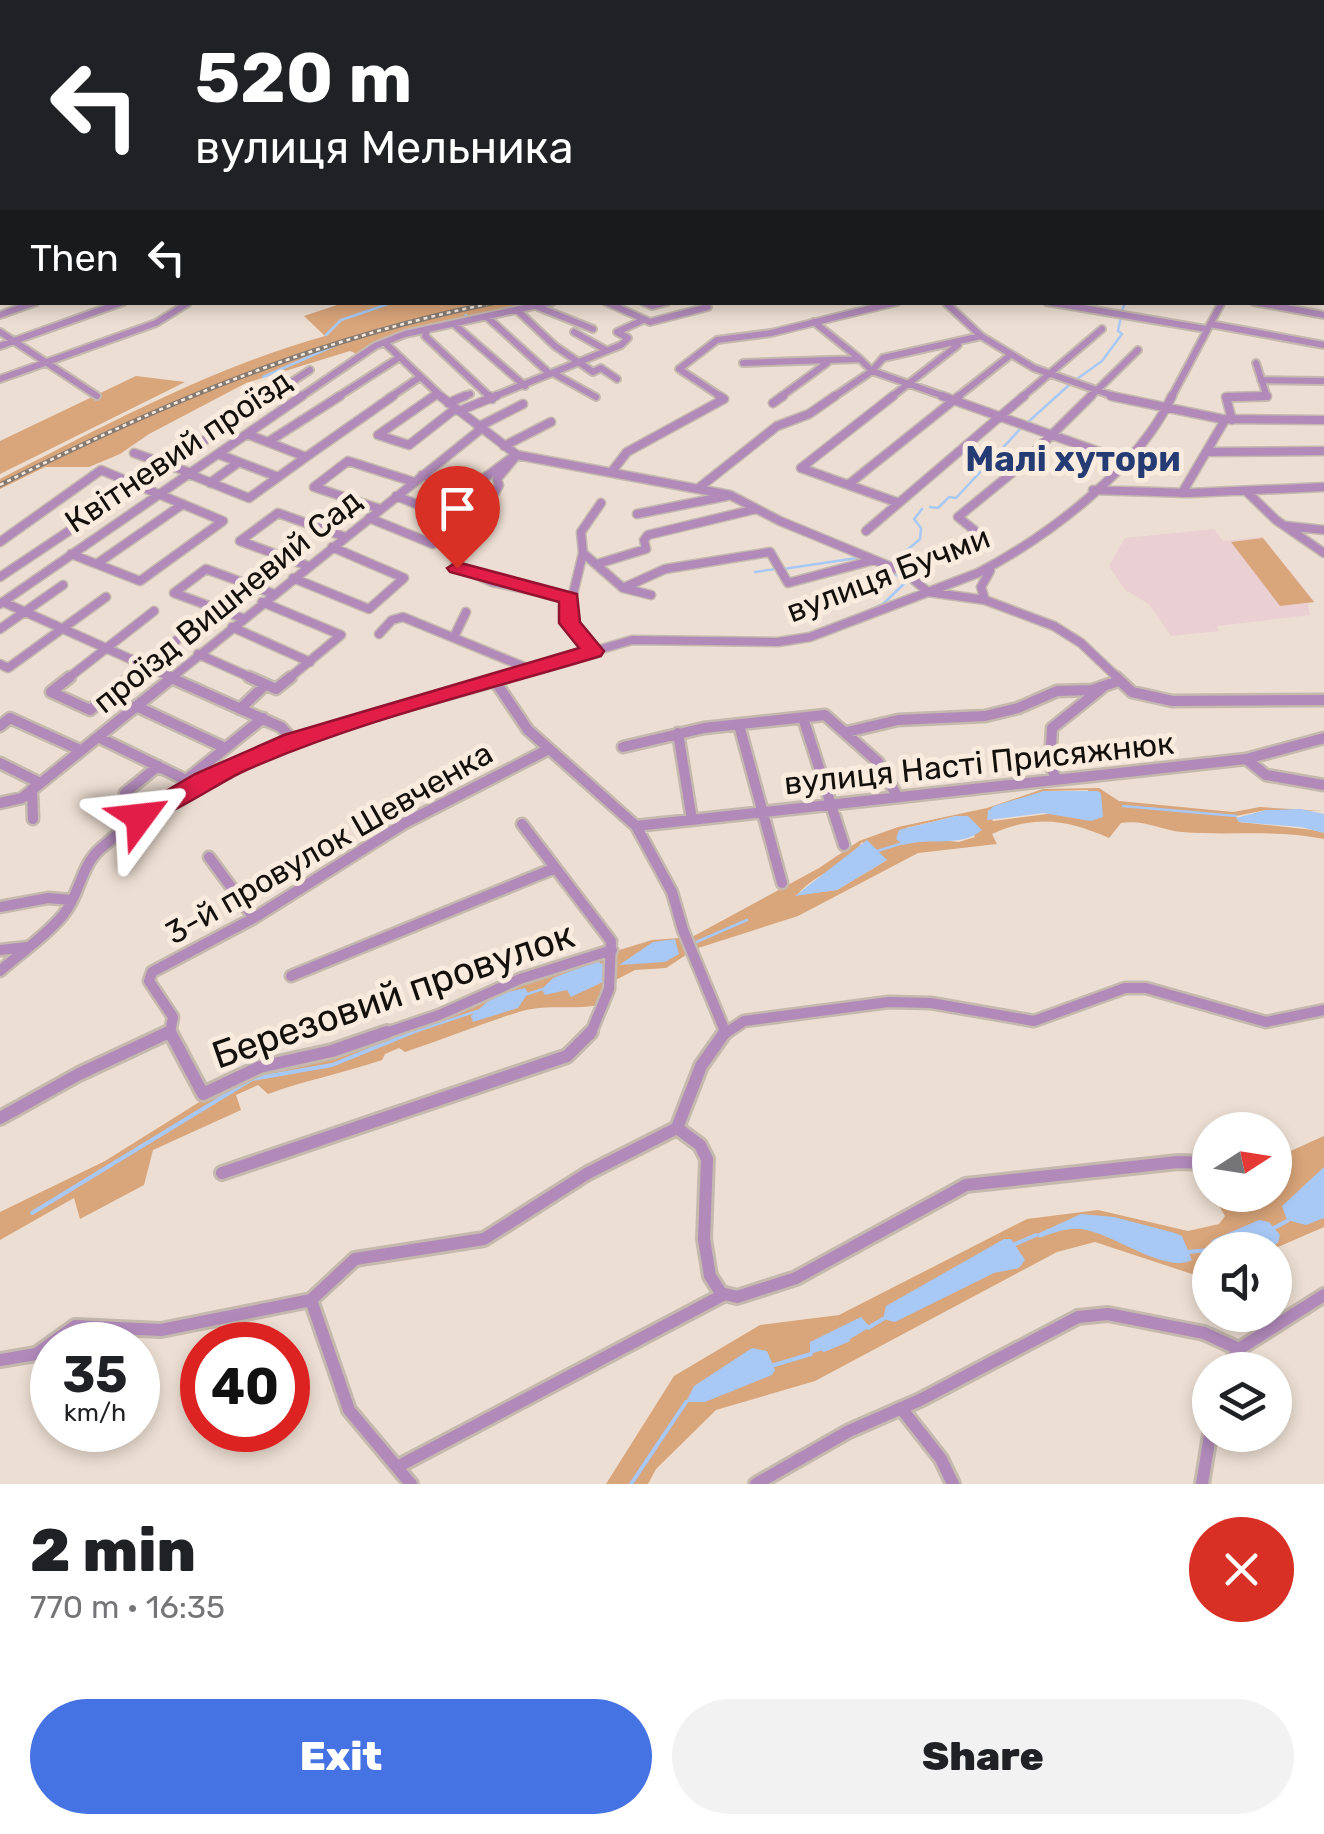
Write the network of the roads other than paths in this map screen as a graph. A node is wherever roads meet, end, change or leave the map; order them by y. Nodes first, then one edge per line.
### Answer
1 (28, 305) edge
2 (115, 305) edge
3 (185, 305) edge
4 (540, 305) edge
5 (612, 305) edge
6 (885, 305) edge
7 (948, 305) edge
8 (1069, 305) edge
9 (1122, 305) edge
10 (1220, 305) edge
11 (1270, 305) edge
12 (536, 306) junction
13 (708, 307) dead end
14 (518, 310) junction
15 (1120, 312) junction
16 (0, 315) edge
17 (1324, 315) edge
18 (487, 318) junction
19 (643, 320) junction
20 (814, 322) junction
21 (455, 325) junction
22 (1208, 326) junction
23 (593, 329) dead end
24 (1102, 329) dead end
25 (427, 330) junction
26 (0, 332) edge
27 (574, 332) dead end
28 (981, 336) junction
29 (12, 342) junction
30 (385, 343) junction
31 (960, 343) junction
32 (1324, 345) edge
33 (0, 346) edge
34 (606, 350) junction
35 (1138, 350) dead end
36 (400, 357) junction
37 (1008, 357) junction
38 (860, 359) junction
39 (829, 362) junction
40 (43, 363) junction
41 (576, 363) junction
42 (744, 363) dead end
43 (1256, 363) dead end
44 (310, 370) dead end
45 (872, 371) junction
46 (1048, 372) junction
47 (552, 373) junction
48 (420, 377) junction
49 (0, 378) edge
50 (617, 379) dead end
51 (1260, 380) junction
52 (1324, 381) edge
53 (910, 384) junction
54 (525, 386) junction
55 (1102, 391) junction
56 (437, 394) junction
57 (470, 394) dead end
58 (97, 396) dead end
59 (596, 397) dead end
60 (492, 398) junction
61 (953, 401) junction
62 (523, 404) dead end
63 (773, 404) dead end
64 (454, 408) junction
65 (1166, 410) junction
66 (997, 416) junction
67 (1228, 420) junction
68 (1324, 420) edge
69 (551, 422) dead end
70 (480, 428) junction
71 (247, 434) junction
72 (1052, 435) junction
73 (268, 442) junction
74 (504, 446) junction
75 (1324, 451) edge
76 (1206, 452) junction
77 (134, 453) dead end
78 (218, 454) junction
79 (516, 455) junction
80 (306, 457) junction
81 (240, 462) junction
82 (1128, 462) junction
83 (166, 464) junction
84 (614, 470) junction
85 (190, 474) junction
86 (422, 476) junction
87 (278, 477) junction
88 (1112, 478) junction
89 (414, 482) junction
90 (210, 483) junction
91 (136, 484) junction
92 (849, 484) junction
93 (1324, 487) edge
94 (699, 488) junction
95 (1093, 490) junction
96 (1246, 491) junction
97 (1138, 492) junction
98 (1182, 493) junction
99 (160, 494) junction
100 (730, 495) junction
101 (396, 496) junction
102 (896, 502) junction
103 (602, 503) dead end
104 (183, 504) junction
105 (380, 509) junction
106 (756, 509) junction
107 (638, 514) dead end
108 (369, 518) junction
109 (1284, 526) junction
110 (974, 530) dead end
111 (1324, 530) edge
112 (866, 531) dead end
113 (345, 537) junction
114 (0, 542) edge
115 (332, 547) junction
116 (584, 552) junction
117 (1324, 553) edge
118 (71, 554) junction
119 (874, 560) junction
120 (1000, 562) junction
121 (98, 563) junction
122 (597, 564) junction
123 (308, 566) junction
124 (11, 570) junction
125 (0, 577) edge
126 (293, 578) junction
127 (35, 580) junction
128 (63, 586) dead end
129 (623, 588) junction
130 (928, 592) junction
131 (274, 594) junction
132 (651, 595) dead end
133 (106, 597) dead end
134 (570, 598) junction
135 (985, 600) junction
136 (262, 602) junction
137 (1, 603) edge
138 (154, 612) dead end
139 (466, 612) dead end
140 (23, 613) junction
141 (242, 618) junction
142 (232, 627) junction
143 (192, 628) dead end
144 (0, 629) edge
145 (62, 630) junction
146 (379, 634) dead end
147 (454, 637) junction
148 (107, 650) junction
149 (593, 651) junction
150 (198, 654) junction
151 (310, 662) junction
152 (0, 664) edge
153 (145, 666) junction
154 (532, 670) junction
155 (172, 677) junction
156 (495, 681) junction
157 (1118, 682) junction
158 (264, 686) junction
159 (1102, 688) junction
160 (1324, 700) edge
161 (136, 706) junction
162 (240, 709) junction
163 (263, 718) junction
164 (803, 718) junction
165 (739, 725) junction
166 (0, 726) edge
167 (847, 732) junction
168 (678, 733) junction
169 (98, 736) junction
170 (1324, 738) edge
171 (292, 740) junction
172 (223, 747) junction
173 (623, 747) dead end
174 (549, 749) junction
175 (80, 750) junction
176 (1246, 759) junction
177 (0, 763) edge
178 (158, 766) junction
179 (1056, 779) junction
180 (1324, 785) edge
181 (36, 786) junction
182 (125, 792) dead end
183 (897, 796) junction
184 (0, 802) edge
185 (831, 804) junction
186 (763, 811) junction
187 (33, 819) dead end
188 (692, 820) junction
189 (522, 824) dead end
190 (636, 826) junction
191 (844, 845) dead end
192 (209, 857) dead end
193 (555, 868) junction
194 (782, 883) dead end
195 (72, 900) junction
196 (0, 907) edge
197 (254, 918) junction
198 (28, 948) junction
199 (0, 950) edge
200 (612, 950) junction
201 (0, 971) edge
202 (291, 976) dead end
203 (1324, 1010) edge
204 (724, 1028) junction
205 (170, 1032) junction
206 (0, 1118) edge
207 (677, 1128) junction
208 (1192, 1162) edge
209 (222, 1173) dead end
210 (722, 1295) junction
211 (1324, 1295) edge
212 (311, 1300) junction
213 (1239, 1348) junction
214 (1237, 1352) edge
215 (0, 1360) edge
216 (902, 1408) junction
217 (1206, 1452) edge
218 (397, 1467) junction
219 (411, 1484) edge
220 (756, 1484) edge
221 (953, 1484) edge
222 (1202, 1484) edge

1 - 16 street
2 - 29 street
3 - 40 street
4 - 12 street, Квітневий проїзд
5 - 19 street
6 - 20 street
7 - 28 street
8 - 15 street
9 - 15 street
10 - 22 street, вулиця Бучми
11 - 17 street
12 - 14 street, Квітневий проїзд
12 - 23 street
13 - 19 street
14 - 18 street, Квітневий проїзд
14 - 41 street
15 - 22 street
18 - 21 street, Квітневий проїзд
18 - 47 street
19 - 34 street
20 - 38 street
20 - 84 street
21 - 25 street, Квітневий проїзд
21 - 54 street
22 - 32 street
22 - 65 street, вулиця Бучми
24 - 46 street
25 - 30 street, Квітневий проїзд
25 - 60 street
26 - 29 street
27 - 34 street
28 - 31 street
28 - 37 street
29 - 33 street
29 - 40 street
30 - 36 street
30 - 71 street, Квітневий проїзд
31 - 45 street
31 - 53 street
34 - 41 street
35 - 55 street
36 - 48 street
36 - 73 street
37 - 46 street
37 - 61 street
38 - 39 street
38 - 45 street
39 - 42 street
39 - 63 street
40 - 49 street
40 - 58 street
41 - 47 street
41 - 50 street
43 - 51 street
44 - 83 street
45 - 53 street
45 - 94 street
46 - 55 street
46 - 66 street
47 - 54 street
47 - 59 street
48 - 56 street
48 - 80 street
51 - 52 street
51 - 67 street
53 - 61 street
53 - 92 street
54 - 60 street
55 - 65 street
55 - 72 street
56 - 64 street
56 - 64 street
57 - 64 street
60 - 64 street
61 - 66 street
61 - 92 street
62 - 70 street, проїзд Вишневий Сад
64 - 70 street
65 - 67 street
65 - 82 street, вулиця Бучми
66 - 72 street
66 - 102 street
67 - 68 street
67 - 76 street
69 - 74 street
70 - 74 street
70 - 86 street, проїзд Вишневий Сад
71 - 73 street
71 - 78 street, Квітневий проїзд
72 - 82 street
72 - 110 street
73 - 80 street
74 - 79 street
75 - 76 street
76 - 98 street
77 - 83 street
78 - 81 street
78 - 85 street, Квітневий проїзд
79 - 84 street
79 - 86 street
79 - 134 street
80 - 87 street
81 - 87 street
81 - 90 street
82 - 88 street, вулиця Бучми
83 - 85 street
83 - 91 street
84 - 94 street
85 - 90 street
85 - 99 street, Квітневий проїзд
86 - 89 street, проїзд Вишневий Сад
87 - 90 street
88 - 95 street, вулиця Бучми
88 - 97 street
89 - 101 street, проїзд Вишневий Сад
89 - 105 street
91 - 99 street
91 - 114 street
91 - 124 street
92 - 102 street
93 - 96 street
94 - 100 street
95 - 97 street
95 - 120 street, вулиця Бучми
96 - 98 street
96 - 109 street
97 - 98 street
99 - 104 street
99 - 118 street, Квітневий проїзд
100 - 106 street
100 - 107 street
101 - 105 street, проїзд Вишневий Сад
101 - 108 street
102 - 112 street
103 - 116 street
104 - 121 street
104 - 121 street
105 - 108 street, проїзд Вишневий Сад
106 - 119 street
106 - 122 street
108 - 113 street, проїзд Вишневий Сад
109 - 111 street
109 - 117 street
113 - 115 street, проїзд Вишневий Сад
113 - 123 street
115 - 123 street, проїзд Вишневий Сад
115 - 126 street
116 - 122 street
116 - 134 street
118 - 121 street
118 - 127 street, Квітневий проїзд
119 - 129 street
119 - 130 street
120 - 130 street, вулиця Бучми
120 - 135 street
122 - 129 street
123 - 126 street, проїзд Вишневий Сад
124 - 125 street
124 - 127 street
126 - 131 street, проїзд Вишневий Сад
127 - 137 street, Квітневий проїзд
128 - 140 street
129 - 132 street
130 - 135 street
130 - 149 street, вулиця Бучми
131 - 136 street, проїзд Вишневий Сад
131 - 141 street
133 - 145 street
134 - 149 street
135 - 157 street
136 - 141 street, проїзд Вишневий Сад
136 - 151 street
137 - 140 street
138 - 148 street
139 - 147 street
140 - 144 street
140 - 145 street
141 - 142 street, проїзд Вишневий Сад
142 - 150 street, проїзд Вишневий Сад
142 - 151 street
143 - 153 street
145 - 148 street
145 - 152 street
146 - 147 street
147 - 154 street
148 - 153 street
148 - 153 street
149 - 154 street, вулиця Бучми
150 - 155 street, проїзд Вишневий Сад
150 - 158 street
151 - 158 street
153 - 155 street
154 - 156 street, вулиця Бучми
155 - 161 street, проїзд Вишневий Сад
155 - 162 street
156 - 171 street, вулиця Бучми
156 - 174 street
157 - 159 street
157 - 160 street
158 - 162 street
159 - 167 street
159 - 179 street
161 - 169 street, проїзд Вишневий Сад
161 - 172 street
162 - 163 street
163 - 171 street
163 - 172 street
164 - 165 street
164 - 167 street
164 - 185 street
165 - 168 street
165 - 186 street
166 - 175 street
167 - 183 street
168 - 173 street
168 - 188 street
169 - 175 street, проїзд Вишневий Сад
169 - 178 street
170 - 176 street, вулиця Насті Присяжнюк
171 - 195 street, вулиця Бучми
172 - 178 street
174 - 190 street
174 - 197 street, 3-й провулок Шевченка
175 - 181 street, проїзд Вишневий Сад
176 - 179 street, вулиця Насті Присяжнюк
176 - 180 street
177 - 181 street
178 - 182 street
179 - 183 street, вулиця Насті Присяжнюк
181 - 184 street, проїзд Вишневий Сад
181 - 187 street
183 - 185 street, вулиця Насті Присяжнюк
185 - 186 street, вулиця Насті Присяжнюк
185 - 191 street
186 - 188 street, вулиця Насті Присяжнюк
186 - 194 street
188 - 190 street, вулиця Насті Присяжнюк
189 - 193 street
190 - 204 street
192 - 197 street
193 - 200 street
193 - 202 street
195 - 196 street
195 - 198 street, вулиця Бучми
197 - 205 street, 3-й провулок Шевченка
198 - 199 street
198 - 201 street, вулиця Бучми
200 - 205 street, Березовий провулок
200 - 209 street
203 - 204 street
204 - 207 street
205 - 206 street
207 - 210 street
207 - 212 street
208 - 210 street
210 - 218 street
211 - 213 street
212 - 215 street
212 - 218 street
213 - 214 street
213 - 216 street
216 - 220 street
216 - 221 street
217 - 222 street
218 - 219 street

